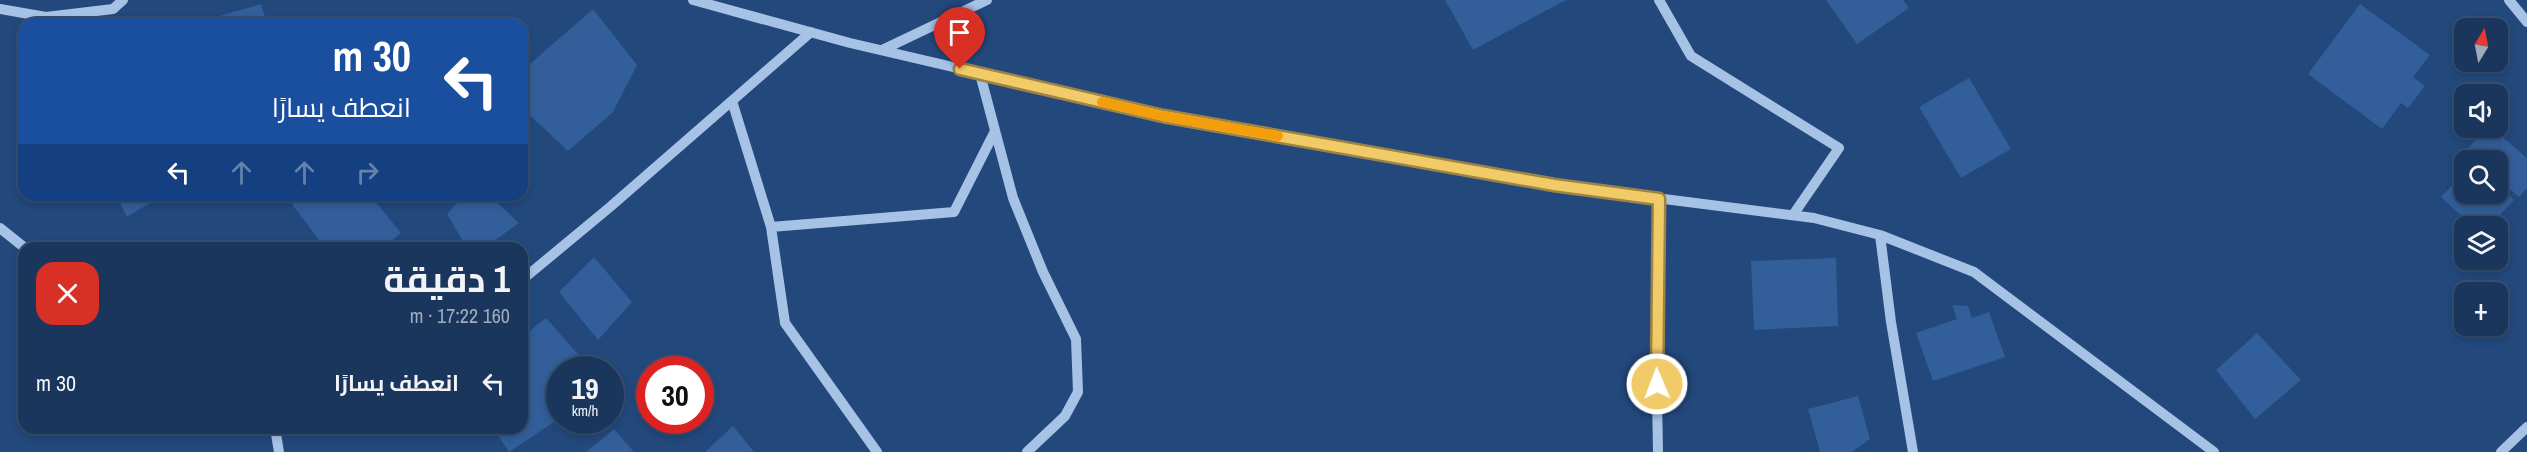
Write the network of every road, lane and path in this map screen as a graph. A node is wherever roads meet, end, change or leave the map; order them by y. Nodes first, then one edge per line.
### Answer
1 (123, 0) edge
2 (693, 0) edge
3 (987, 0) edge
4 (1659, 0) edge
5 (2509, 0) edge
6 (0, 9) edge
7 (2527, 22) edge
8 (811, 32) junction
9 (882, 50) junction
10 (980, 74) junction
11 (732, 101) junction
12 (995, 131) junction
13 (1659, 199) junction
14 (1793, 215) junction
15 (0, 228) edge
16 (771, 228) junction
17 (1880, 235) junction
18 (18, 242) edge
19 (528, 275) edge
20 (2527, 427) edge
21 (276, 434) edge
22 (279, 452) edge
23 (877, 452) edge
24 (1027, 452) edge
25 (1658, 452) edge
26 (1913, 452) edge
27 (2214, 452) edge
28 (2501, 452) edge

1 - 6 street
2 - 8 street
3 - 9 street
4 - 14 street
5 - 7 street
8 - 9 street
8 - 11 street
9 - 10 street
10 - 12 street
10 - 13 street
11 - 16 street
11 - 19 street
12 - 16 street
12 - 24 street
13 - 14 street
13 - 25 street
14 - 17 street
15 - 18 street
16 - 23 street
17 - 26 street
17 - 27 street
20 - 28 street
21 - 22 street

